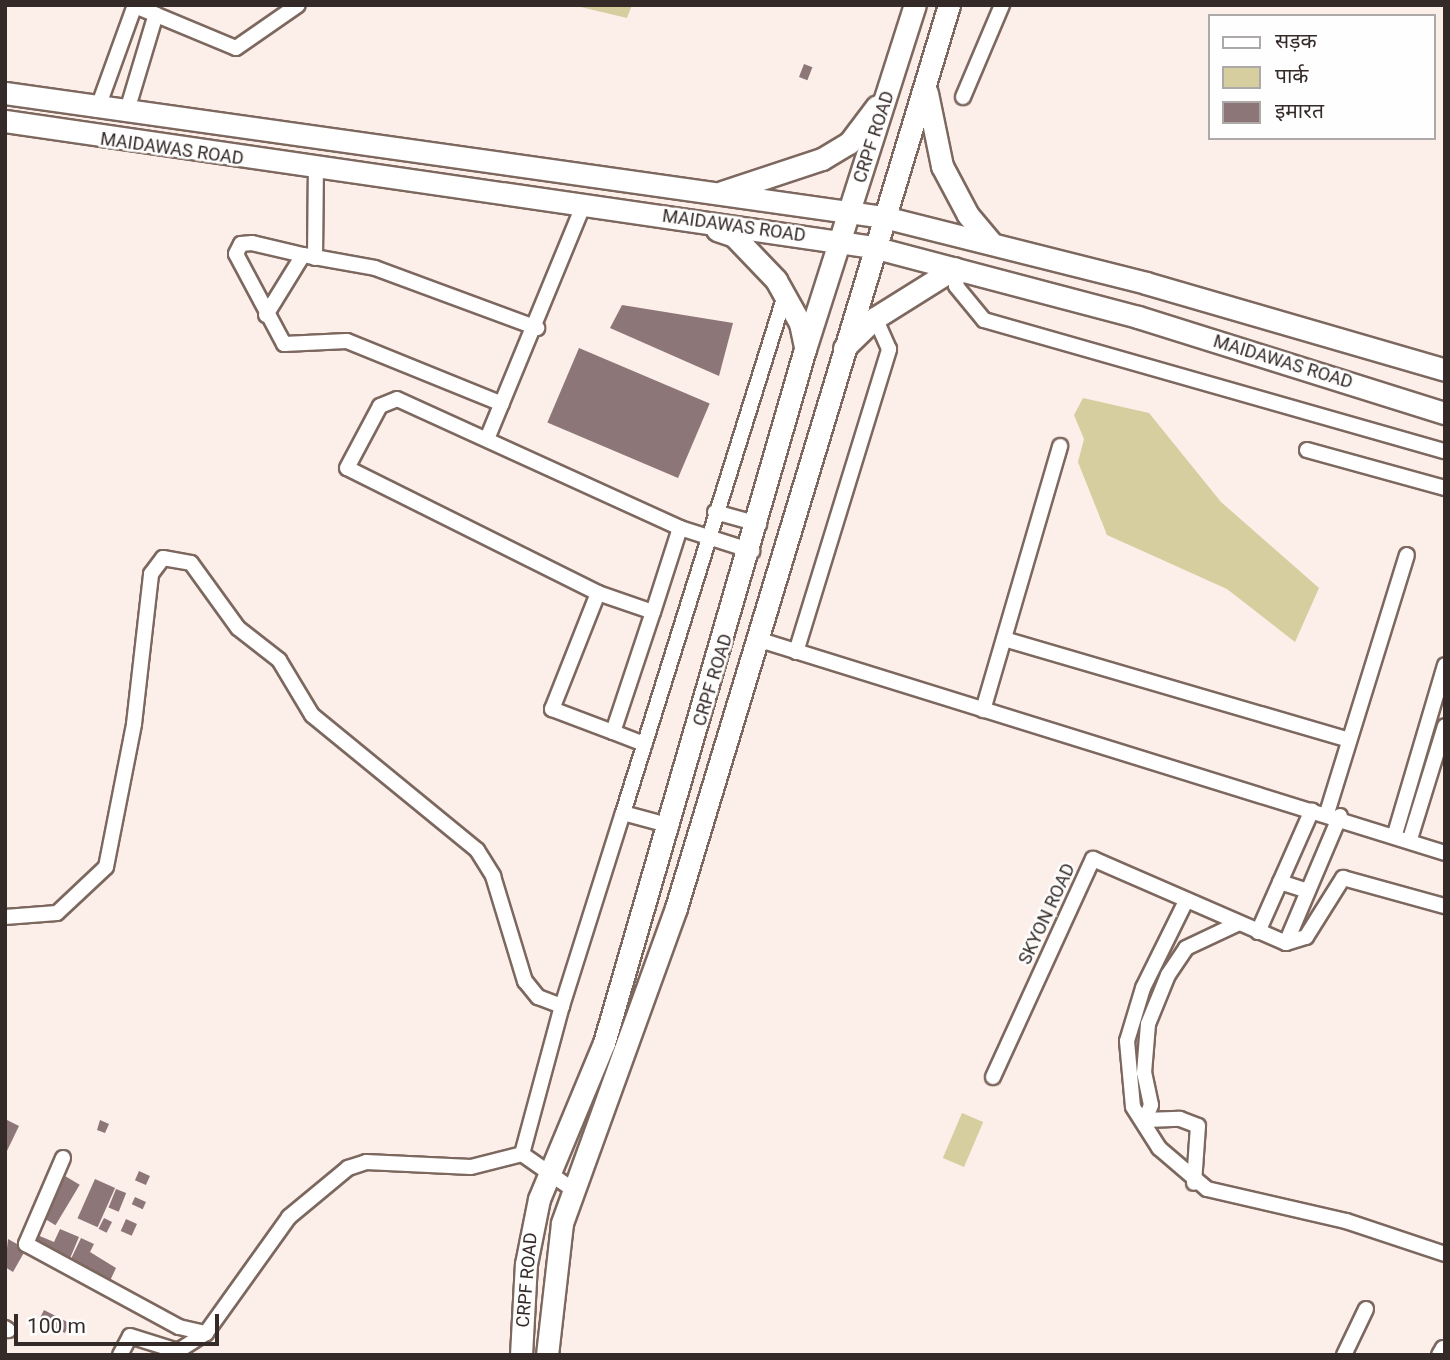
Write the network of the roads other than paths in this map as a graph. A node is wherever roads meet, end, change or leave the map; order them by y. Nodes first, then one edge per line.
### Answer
1 (298, 5) edge
2 (915, 5) edge
3 (949, 5) edge
4 (1002, 5) edge
5 (135, 6) edge
6 (156, 15) junction
7 (896, 71) junction
8 (928, 80) junction
9 (5, 93) edge
10 (963, 97) dead end
11 (97, 110) junction
12 (126, 114) junction
13 (5, 121) edge
14 (316, 169) junction
15 (702, 196) junction
16 (583, 206) junction
17 (850, 212) junction
18 (884, 217) junction
19 (695, 222) junction
20 (841, 240) junction
21 (990, 241) junction
22 (873, 247) junction
23 (309, 257) junction
24 (956, 268) junction
25 (785, 295) junction
26 (266, 315) junction
27 (875, 318) junction
28 (537, 328) junction
29 (805, 349) junction
30 (839, 354) junction
31 (1445, 370) edge
32 (502, 404) junction
33 (1445, 413) edge
34 (487, 439) junction
35 (1060, 446) dead end
36 (1307, 450) dead end
37 (1445, 451) edge
38 (1445, 488) edge
39 (715, 512) junction
40 (759, 524) junction
41 (680, 528) junction
42 (706, 537) junction
43 (752, 551) junction
44 (1407, 555) dead end
45 (597, 593) junction
46 (653, 612) junction
47 (727, 634) junction
48 (1004, 639) junction
49 (759, 642) junction
50 (796, 652) junction
51 (1445, 665) edge
52 (983, 710) junction
53 (1445, 726) edge
54 (612, 732) junction
55 (1349, 740) junction
56 (645, 744) junction
57 (624, 813) junction
58 (1326, 813) junction
59 (671, 826) junction
60 (1395, 834) junction
61 (1410, 839) junction
62 (1445, 853) edge
63 (1280, 882) junction
64 (1308, 891) junction
65 (1186, 901) junction
66 (1445, 906) edge
67 (5, 917) edge
68 (1237, 924) junction
69 (1258, 932) junction
70 (1286, 943) junction
71 (562, 1006) junction
72 (993, 1077) dead end
73 (1145, 1120) junction
74 (522, 1154) junction
75 (63, 1158) dead end
76 (552, 1170) junction
77 (1194, 1183) junction
78 (575, 1191) junction
79 (1445, 1254) edge
80 (1366, 1309) dead end
81 (206, 1333) junction
82 (120, 1355) edge
83 (521, 1355) edge
84 (547, 1355) edge
85 (1344, 1355) edge

1 - 6 street
2 - 7 street, CRPF ROAD
3 - 8 street
4 - 10 street
5 - 6 street
5 - 11 street
6 - 12 street
7 - 15 street
7 - 17 street, CRPF ROAD
8 - 18 street
8 - 21 street
9 - 11 street, MAIDAWAS ROAD
11 - 12 street, MAIDAWAS ROAD
12 - 15 street, MAIDAWAS ROAD
13 - 14 street, MAIDAWAS ROAD
14 - 16 street, MAIDAWAS ROAD
14 - 23 street
15 - 17 street, MAIDAWAS ROAD
16 - 19 street, MAIDAWAS ROAD
16 - 28 street
17 - 18 street, MAIDAWAS ROAD
17 - 20 street, CRPF ROAD
18 - 21 street, MAIDAWAS ROAD
18 - 22 street
19 - 20 street, MAIDAWAS ROAD
19 - 25 street
20 - 22 street, MAIDAWAS ROAD
20 - 29 street, CRPF ROAD
21 - 31 street, MAIDAWAS ROAD
22 - 24 street, MAIDAWAS ROAD
22 - 30 street
23 - 26 street
23 - 26 street
23 - 28 street
24 - 27 street
24 - 33 street, MAIDAWAS ROAD
24 - 37 street
25 - 29 street
25 - 39 street
26 - 32 street
27 - 30 street
27 - 50 street
28 - 32 street
29 - 40 street, CRPF ROAD
30 - 49 street
32 - 34 street
34 - 41 street
34 - 45 street
35 - 48 street
36 - 38 street
39 - 40 street
39 - 42 street
40 - 43 street, CRPF ROAD
41 - 42 street
41 - 46 street
42 - 43 street
42 - 56 street
43 - 47 street, CRPF ROAD
44 - 55 street
45 - 46 street
45 - 54 street
46 - 54 street
47 - 49 street
47 - 59 street, CRPF ROAD
48 - 52 street
48 - 55 street
49 - 50 street
49 - 78 street
50 - 52 street
51 - 60 street
52 - 58 street
53 - 61 street
54 - 56 street
55 - 58 street
56 - 57 street
57 - 59 street
57 - 71 street
58 - 60 street
58 - 63 street
58 - 64 street
59 - 76 street, CRPF ROAD
60 - 61 street
61 - 62 street
63 - 64 street
63 - 69 street
64 - 70 street
65 - 68 street, SKYON ROAD
65 - 72 street, SKYON ROAD
65 - 73 street
66 - 70 street
67 - 71 street
68 - 69 street, SKYON ROAD
68 - 73 street
69 - 70 street, SKYON ROAD
71 - 74 street
73 - 77 street
73 - 77 street
74 - 76 street
74 - 81 street
75 - 81 street
76 - 78 street
76 - 83 street, CRPF ROAD
77 - 79 street
78 - 84 street
80 - 85 street
81 - 82 street

